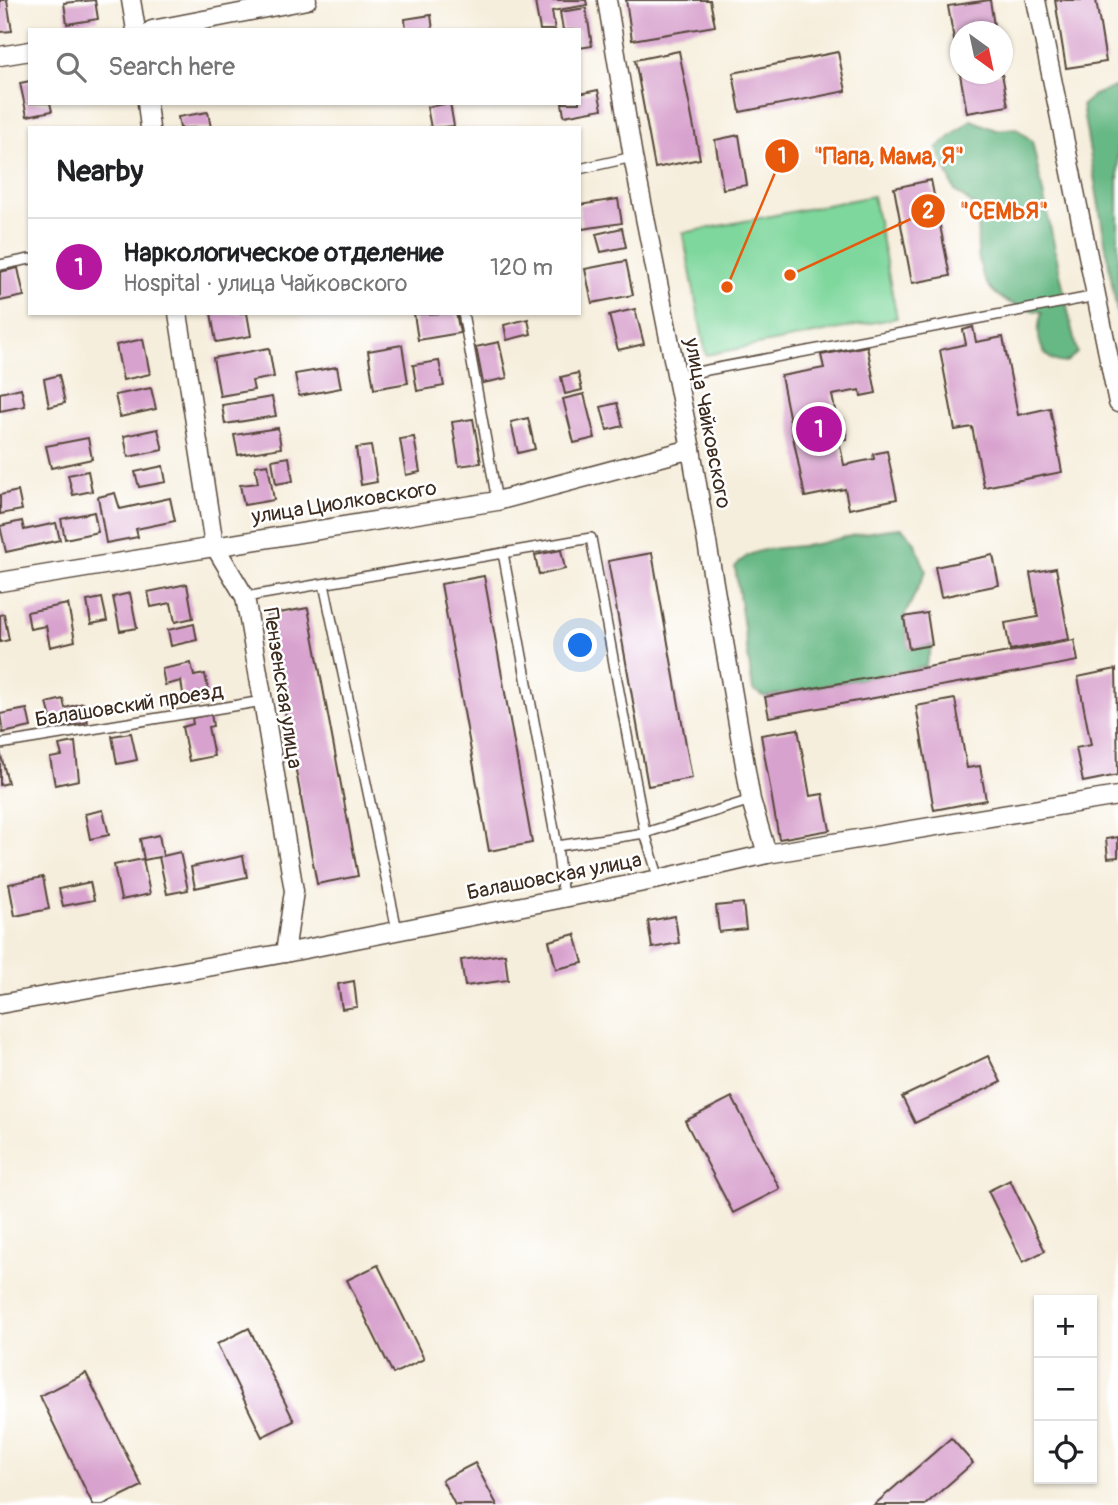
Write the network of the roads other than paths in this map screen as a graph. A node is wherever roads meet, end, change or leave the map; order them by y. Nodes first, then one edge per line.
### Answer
1 (131, 0) edge
2 (307, 0) edge
3 (607, 0) edge
4 (1036, 0) edge
5 (136, 28) edge
6 (162, 28) edge
7 (28, 51) edge
8 (0, 56) edge
9 (147, 105) edge
10 (150, 126) edge
11 (633, 158) junction
12 (581, 169) edge
13 (28, 259) edge
14 (0, 265) edge
15 (1096, 296) junction
16 (178, 315) edge
17 (463, 315) edge
18 (677, 376) junction
19 (1118, 403) edge
20 (691, 449) junction
21 (497, 501) junction
22 (214, 545) junction
23 (503, 553) junction
24 (0, 581) edge
25 (324, 584) junction
26 (245, 597) junction
27 (263, 701) junction
28 (0, 744) edge
29 (1118, 796) edge
30 (751, 800) junction
31 (645, 833) junction
32 (557, 846) junction
33 (767, 854) junction
34 (659, 879) junction
35 (563, 898) junction
36 (397, 930) junction
37 (285, 953) junction
38 (0, 1004) edge

1 - 5 street
2 - 6 street
3 - 11 street, улица Чайковского
4 - 15 street
7 - 8 street
9 - 10 street
11 - 12 lane
11 - 18 street, улица Чайковского
13 - 14 lane
15 - 18 lane
15 - 19 street
16 - 22 street, Пензенская улица
17 - 21 lane
18 - 20 street, улица Чайковского
20 - 21 street, улица Циолковского
20 - 30 street, улица Чайковского
21 - 22 street, улица Циолковского
22 - 24 street, улица Циолковского
22 - 26 street, Пензенская улица
23 - 25 lane
23 - 31 lane
23 - 32 lane
25 - 26 lane
25 - 36 lane
26 - 27 street, Пензенская улица
27 - 28 lane, Балашовский проезд
27 - 37 street, Пензенская улица
29 - 33 street, Балашовская улица
30 - 31 lane
30 - 33 street, улица Чайковского
31 - 32 lane
31 - 34 lane
32 - 35 lane
33 - 34 street, Балашовская улица
34 - 35 street, Балашовская улица
35 - 36 street, Балашовская улица
36 - 37 street, Балашовская улица
37 - 38 street, Балашовская улица

